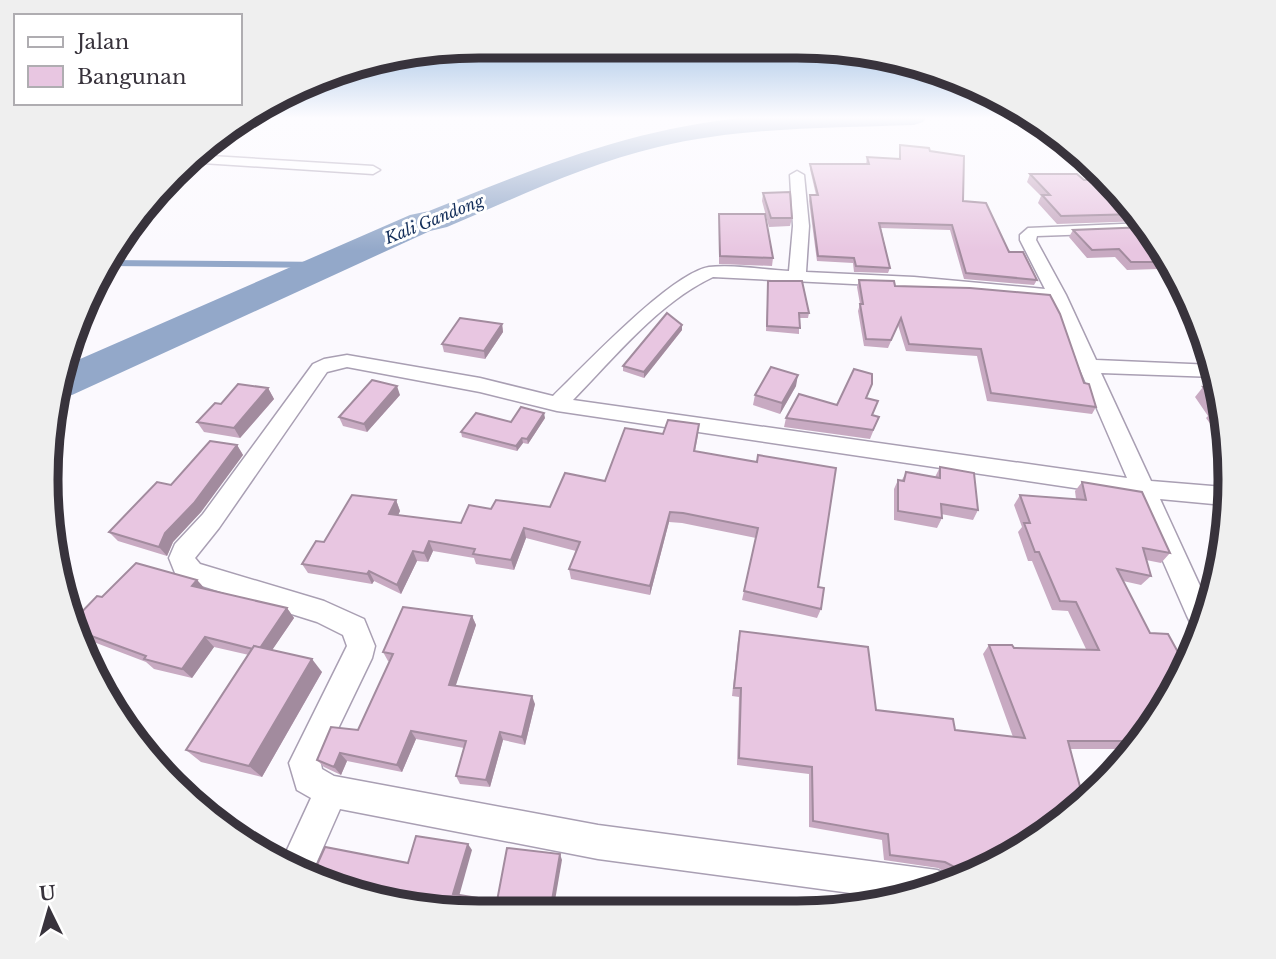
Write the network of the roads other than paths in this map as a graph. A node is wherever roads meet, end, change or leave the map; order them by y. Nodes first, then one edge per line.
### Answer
1 (237, 162) edge
2 (373, 170) dead end
3 (797, 175) dead end
4 (1135, 228) edge
5 (1041, 230) joint
6 (797, 275) junction
7 (1057, 295) junction
8 (1088, 366) junction
9 (1204, 371) edge
10 (557, 404) junction
11 (1143, 489) junction
12 (1217, 495) edge
13 (1197, 610) edge
14 (331, 791) junction
15 (300, 861) edge
16 (915, 884) edge

1 - 2 street
3 - 6 street
4 - 5 street
5 - 7 street
6 - 7 street
6 - 10 street
7 - 8 street
8 - 9 street
8 - 11 street
10 - 11 street
10 - 14 street
11 - 12 street
11 - 13 street
14 - 15 street
14 - 16 street

